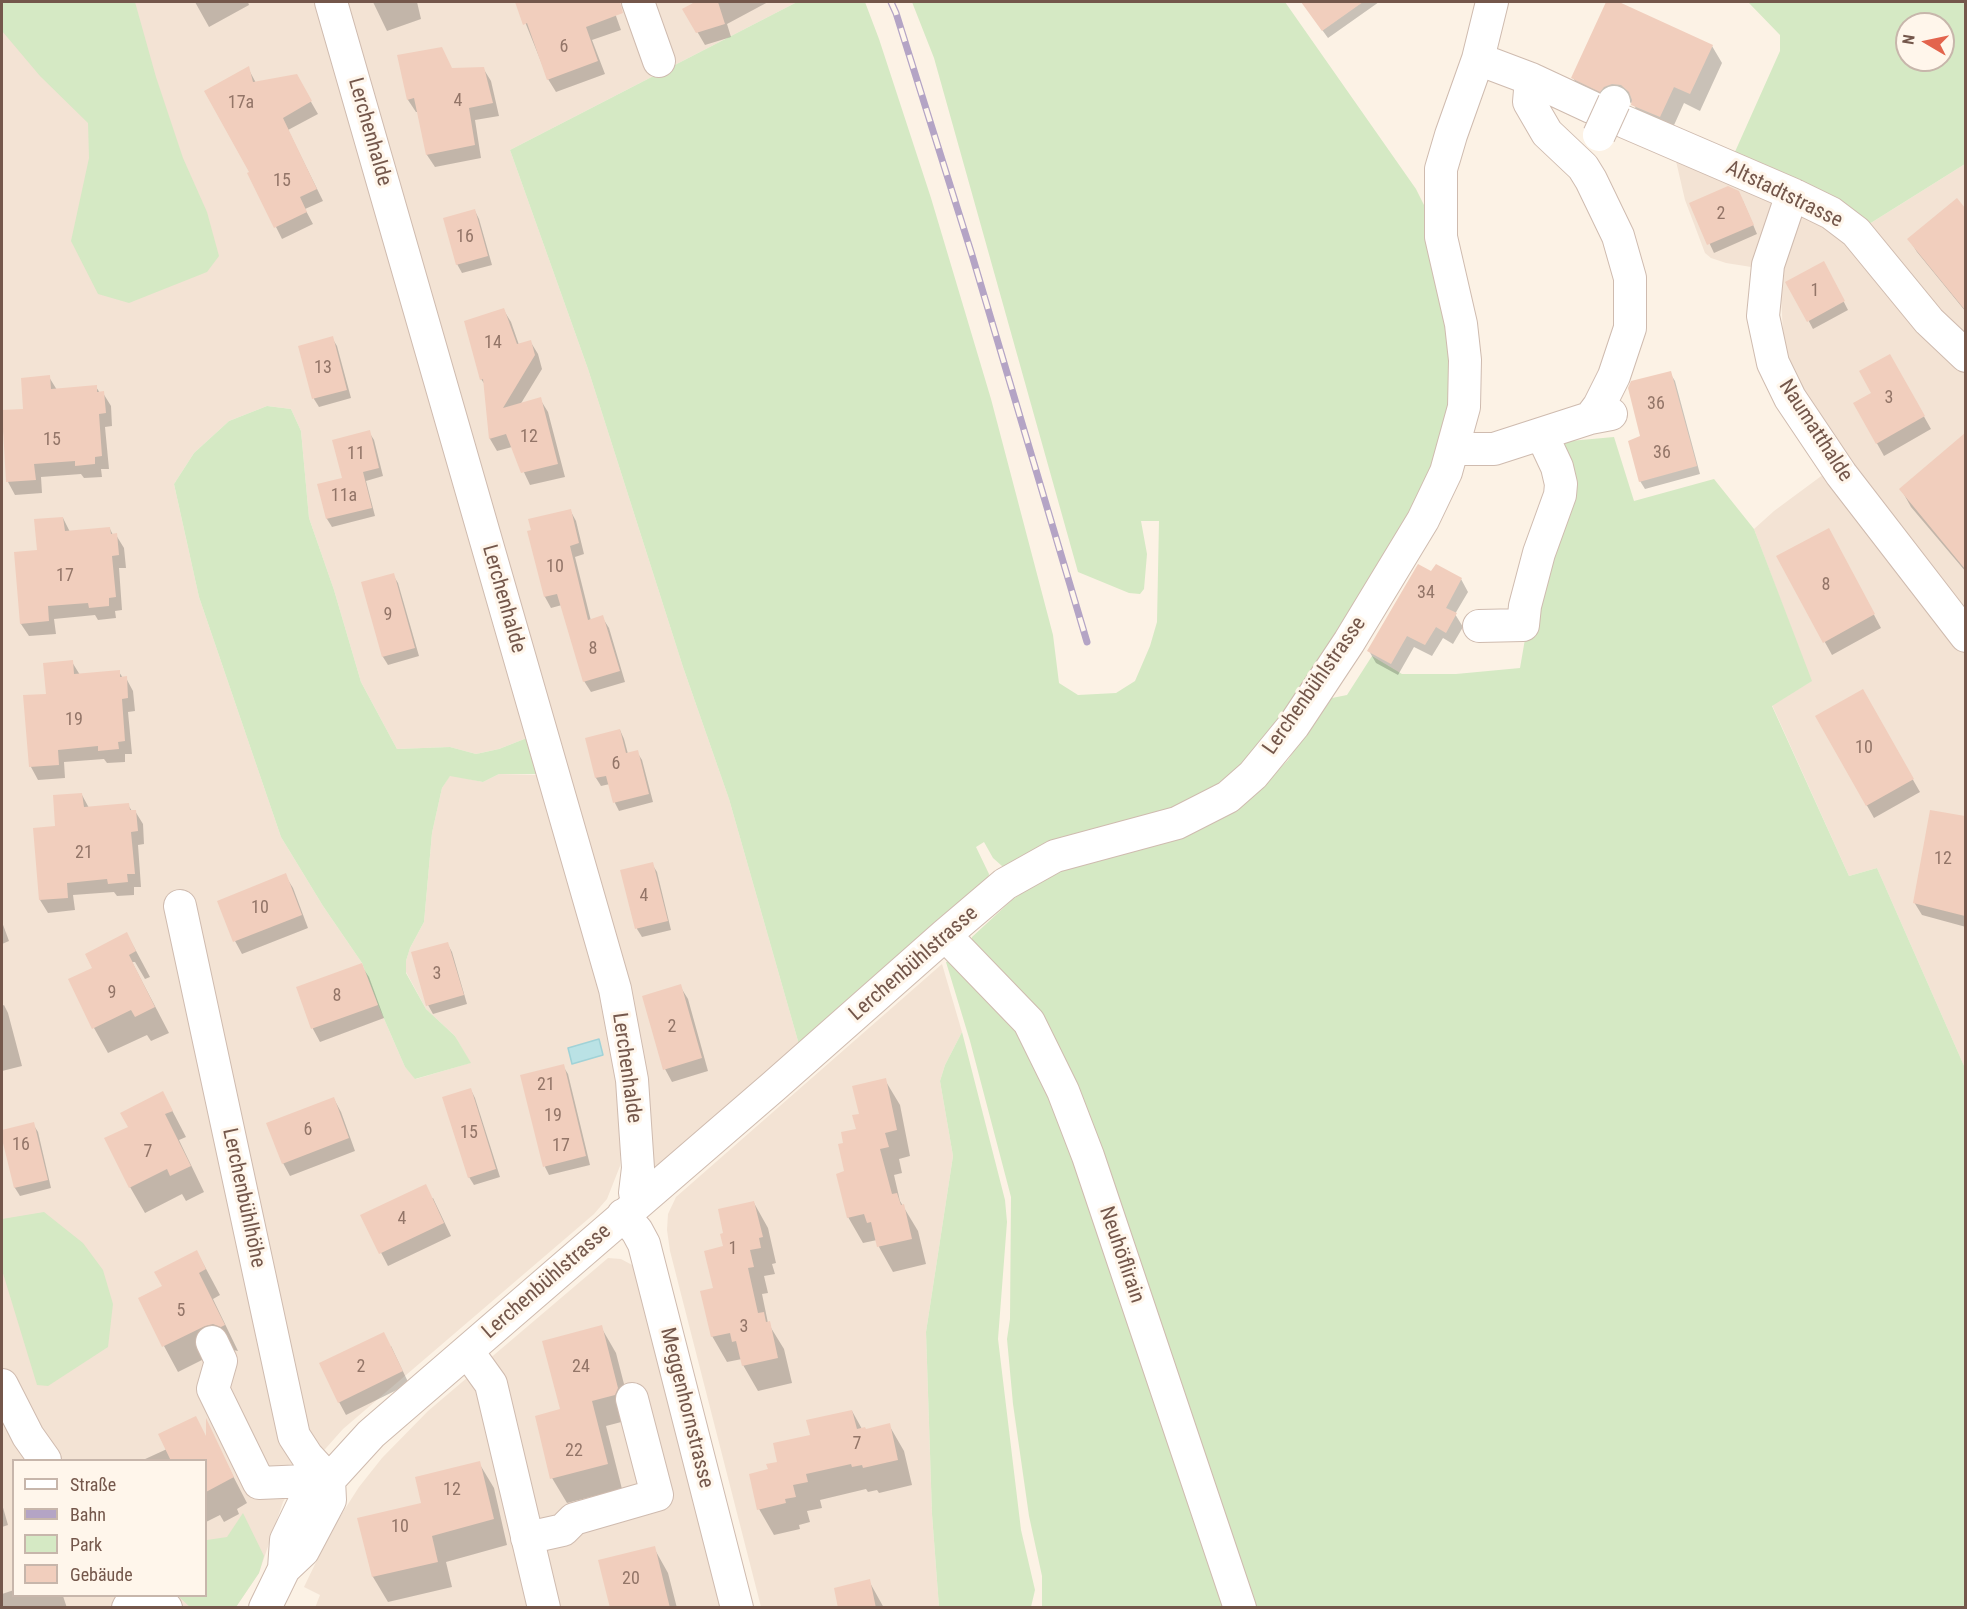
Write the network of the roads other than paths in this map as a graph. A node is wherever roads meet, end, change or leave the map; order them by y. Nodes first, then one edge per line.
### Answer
1 (331, 2) edge
2 (638, 2) edge
3 (1492, 2) edge
4 (1478, 59) junction
5 (659, 61) dead end
6 (1531, 79) junction
7 (1607, 117) junction
8 (1583, 167) junction
9 (1792, 194) junction
10 (1965, 356) edge
11 (1542, 435) junction
12 (1453, 449) junction
13 (1479, 626) dead end
14 (1965, 636) edge
15 (180, 906) dead end
16 (945, 935) junction
17 (632, 1208) junction
18 (212, 1342) dead end
19 (468, 1352) junction
20 (2, 1384) edge
21 (632, 1399) dead end
22 (44, 1459) edge
23 (329, 1480) junction
24 (527, 1538) junction
25 (155, 1597) edge
26 (166, 1608) edge
27 (265, 1608) edge
28 (544, 1608) edge
29 (737, 1608) edge
30 (1240, 1608) edge

1 - 17 street, Lerchenhalde
2 - 5 street
3 - 4 street, Lerchenbühlstrasse
4 - 6 street, Altstadtstrasse
4 - 12 street, Lerchenbühlstrasse
6 - 7 street, Altstadtstrasse
6 - 8 street
7 - 8 street
7 - 9 street, Altstadtstrasse
8 - 11 street
9 - 10 street, Altstadtstrasse
9 - 14 street, Naumatthalde
11 - 12 street
11 - 13 street
12 - 16 street, Lerchenbühlstrasse
15 - 23 street, Lerchenbühlhöhe
16 - 17 street, Lerchenbühlstrasse
16 - 30 street, Neuhöflirain
17 - 19 street, Lerchenbühlstrasse
17 - 29 street, Meggenhornstrasse
18 - 23 street
19 - 23 street, Lerchenbühlstrasse
19 - 24 street, Lerchenbühlstrasse
20 - 22 street
21 - 24 street
23 - 27 street
24 - 28 street, Lerchenbühlstrasse
25 - 26 street

